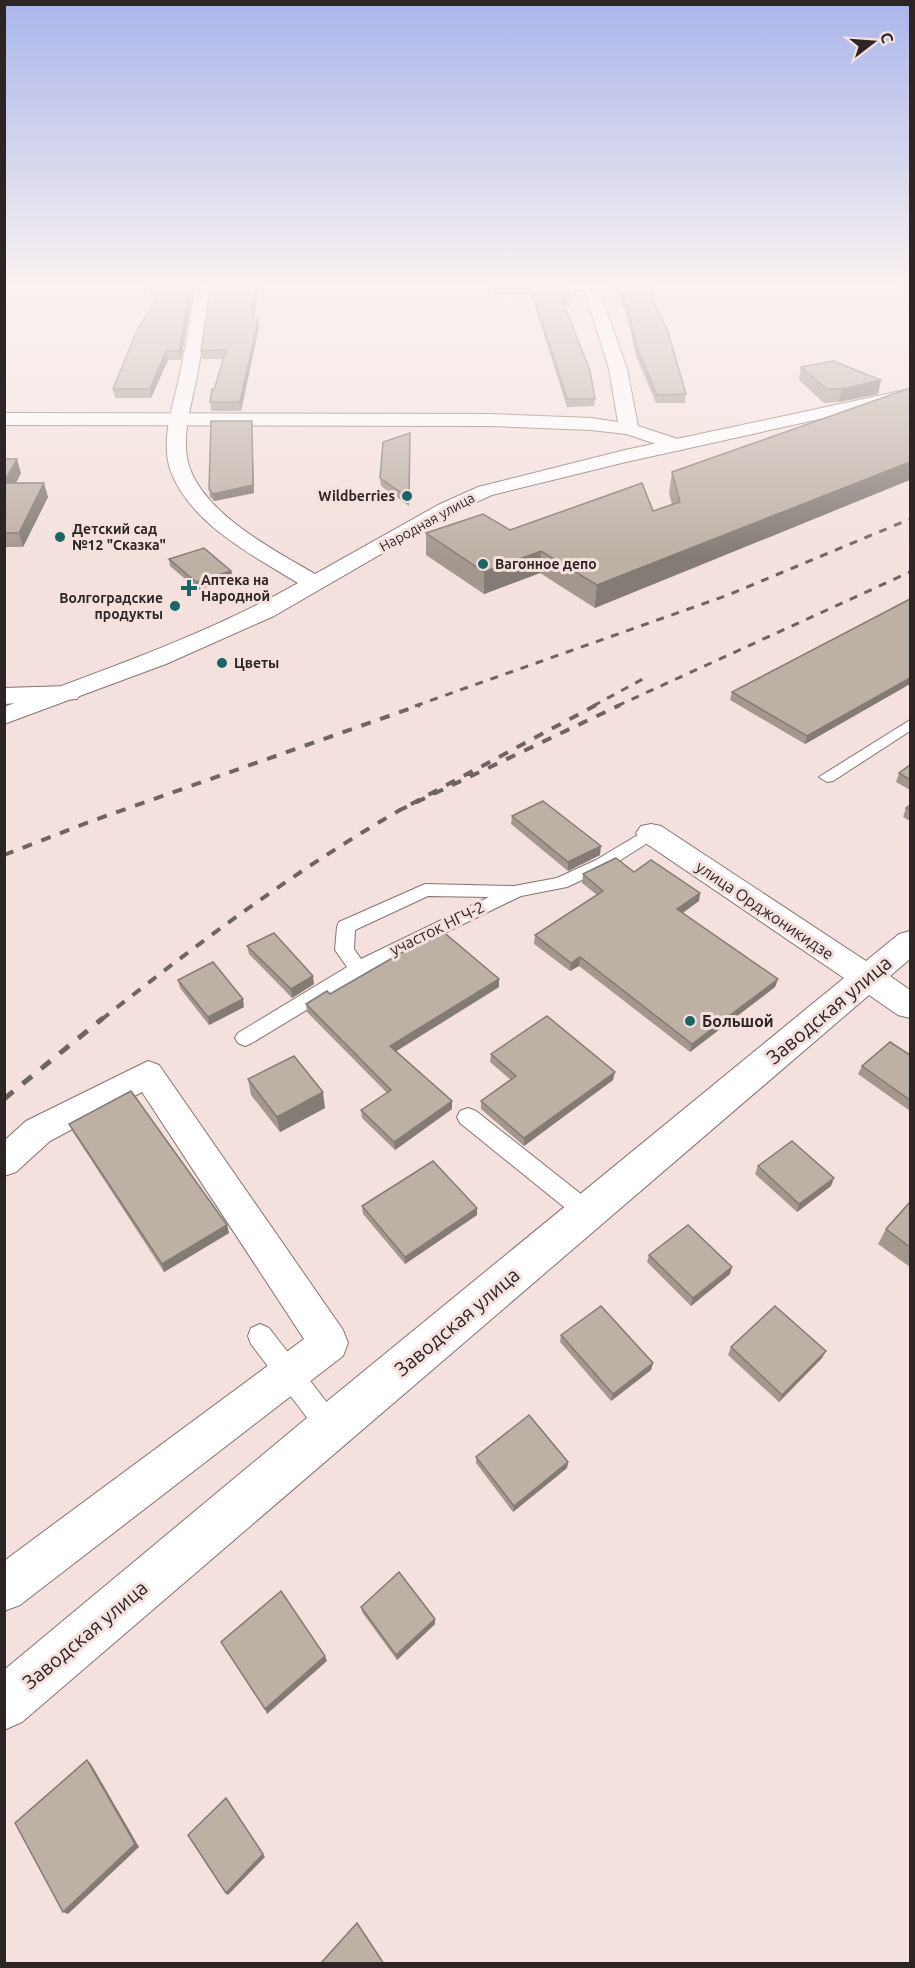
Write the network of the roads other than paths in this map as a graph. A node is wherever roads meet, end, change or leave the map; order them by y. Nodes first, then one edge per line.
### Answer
1 (189, 375) edge
2 (619, 375) edge
3 (910, 394) edge
4 (4, 419) edge
5 (178, 420) junction
6 (629, 429) junction
7 (677, 445) junction
8 (316, 584) junction
9 (68, 694) junction
10 (4, 696) edge
11 (4, 716) edge
12 (910, 725) edge
13 (827, 777) dead end
14 (651, 833) joint
15 (517, 891) junction
16 (910, 942) edge
17 (358, 969) junction
18 (867, 979) junction
19 (910, 1006) edge
20 (245, 1038) dead end
21 (468, 1117) dead end
22 (4, 1162) edge
23 (588, 1213) junction
24 (260, 1336) dead end
25 (288, 1374) junction
26 (330, 1428) junction
27 (4, 1589) edge
28 (4, 1704) edge

1 - 5 street
2 - 6 street
3 - 7 street, Народная улица
4 - 5 street
5 - 6 street
5 - 8 street
6 - 7 street
7 - 8 street, Народная улица
8 - 9 street, Народная улица
9 - 10 street
9 - 11 street, Народная улица
12 - 13 lane
14 - 15 lane, участок НГЧ-2
14 - 18 street, улица Орджоникидзе
15 - 17 lane, участок НГЧ-2
15 - 17 lane, участок НГЧ-2
16 - 18 street, Заводская улица
17 - 20 lane, участок НГЧ-2
18 - 19 street, улица Орджоникидзе
18 - 23 street, Заводская улица
21 - 23 lane
22 - 25 street
23 - 26 street, Заводская улица
24 - 25 lane
25 - 26 lane
25 - 27 street
26 - 28 street, Заводская улица

